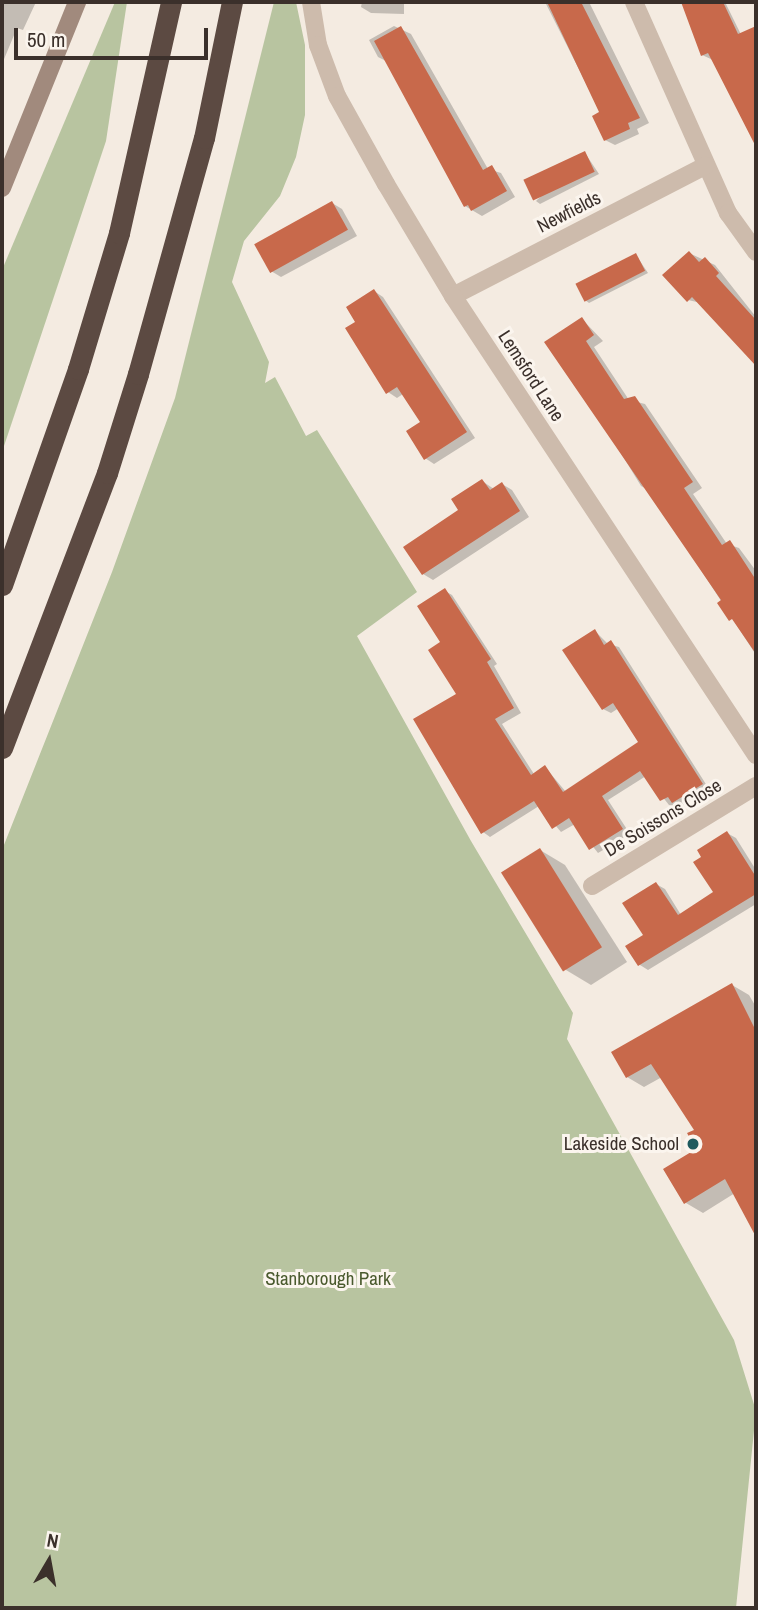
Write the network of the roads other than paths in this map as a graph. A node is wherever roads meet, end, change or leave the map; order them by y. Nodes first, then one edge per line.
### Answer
1 (78, 2) edge
2 (171, 2) edge
3 (232, 2) edge
4 (311, 2) edge
5 (634, 2) edge
6 (705, 166) junction
7 (2, 188) edge
8 (756, 252) edge
9 (453, 296) junction
10 (2, 585) edge
11 (2, 748) edge
12 (756, 755) edge
13 (756, 786) edge
14 (592, 886) dead end

1 - 7 main road
2 - 10 highway
3 - 11 highway
4 - 9 street, Lemsford Lane
5 - 6 street
6 - 8 street
6 - 9 street, Newfields
9 - 12 street, Lemsford Lane
13 - 14 street, De Soissons Close

